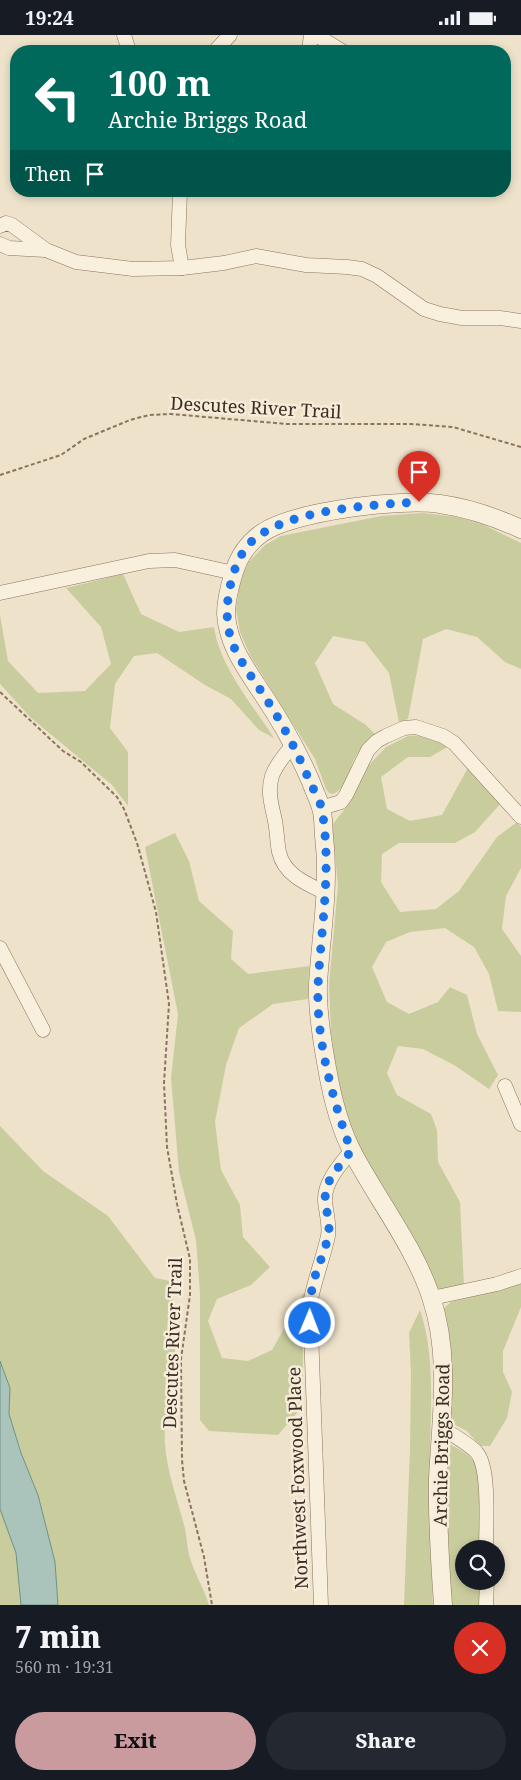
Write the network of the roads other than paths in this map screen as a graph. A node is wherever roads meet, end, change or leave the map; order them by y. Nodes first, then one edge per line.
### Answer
1 (230, 35) edge
2 (316, 35) edge
3 (221, 45) edge
4 (332, 45) edge
5 (180, 197) edge
6 (0, 226) edge
7 (0, 245) edge
8 (46, 251) junction
9 (182, 268) junction
10 (521, 321) edge
11 (521, 529) edge
12 (234, 573) junction
13 (0, 593) edge
14 (293, 743) junction
15 (321, 808) junction
16 (521, 817) edge
17 (326, 893) junction
18 (0, 948) edge
19 (43, 1029) dead end
20 (505, 1086) dead end
21 (521, 1124) edge
22 (351, 1151) junction
23 (521, 1276) edge
24 (432, 1298) junction
25 (442, 1428) junction
26 (486, 1540) edge
27 (487, 1590) edge
28 (321, 1605) edge
29 (443, 1605) edge
30 (486, 1605) edge

1 - 3 street
2 - 4 street
5 - 9 street
6 - 8 street
7 - 8 street
8 - 9 street
9 - 10 street
11 - 12 street, Archie Briggs Road
12 - 13 street
12 - 14 street, Archie Briggs Road
14 - 15 street, Archie Briggs Road
14 - 17 street
15 - 16 street
15 - 17 street, Archie Briggs Road
17 - 22 street, Archie Briggs Road
18 - 19 street
20 - 21 street
22 - 24 street, Archie Briggs Road
22 - 28 street, Northwest Foxwood Place
23 - 24 street
24 - 25 street, Archie Briggs Road
25 - 26 street
25 - 29 street, Archie Briggs Road
27 - 30 street

